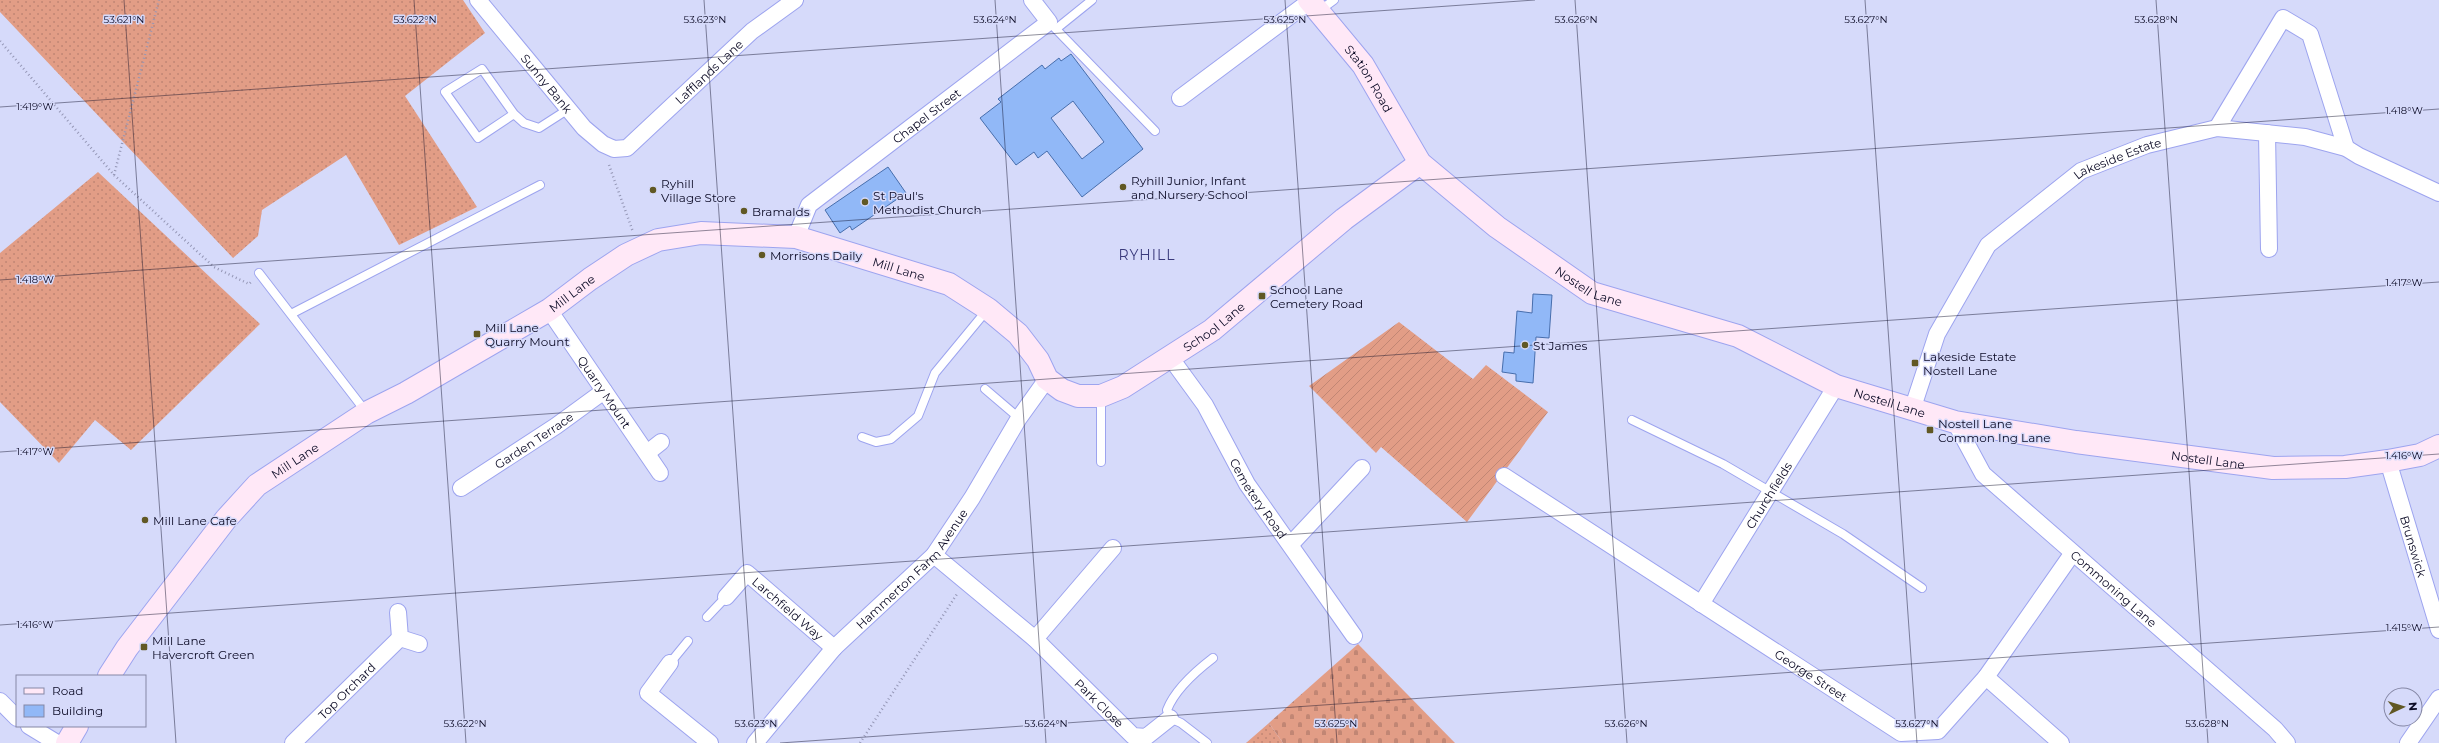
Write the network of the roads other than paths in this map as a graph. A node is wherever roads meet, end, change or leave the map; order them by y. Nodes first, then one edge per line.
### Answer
1 (478, 0) edge
2 (795, 0) edge
3 (1032, 0) edge
4 (1092, 0) edge
5 (1318, 3) edge
6 (1052, 25) junction
7 (1180, 98) dead end
8 (567, 110) junction
9 (514, 114) junction
10 (2216, 128) junction
11 (1155, 131) dead end
12 (2266, 133) junction
13 (627, 148) joint
14 (2346, 148) junction
15 (1420, 163) junction
16 (540, 185) dead end
17 (2439, 193) edge
18 (796, 237) junction
19 (2269, 249) dead end
20 (260, 273) road end
21 (988, 309) junction
22 (549, 310) junction
23 (290, 314) junction
24 (1170, 357) junction
25 (1047, 379) junction
26 (1836, 386) junction
27 (985, 389) dead end
28 (604, 391) junction
29 (1101, 396) junction
30 (1912, 410) junction
31 (366, 413) junction
32 (1018, 418) junction
33 (1632, 420) dead end
34 (1955, 422) junction
35 (862, 437) dead end
36 (661, 442) dead end
37 (2439, 446) edge
38 (647, 453) junction
39 (1101, 462) dead end
40 (2388, 462) junction
41 (1362, 468) dead end
42 (660, 473) dead end
43 (1504, 476) dead end
44 (461, 488) dead end
45 (1771, 494) junction
46 (1291, 544) junction
47 (1113, 548) dead end
48 (2072, 554) junction
49 (934, 555) junction
50 (1922, 588) dead end
51 (726, 597) joint
52 (1702, 604) junction
53 (398, 612) dead end
54 (707, 617) dead end
55 (2439, 630) edge
56 (1354, 636) dead end
57 (400, 638) junction
58 (1035, 639) junction
59 (688, 641) dead end
60 (419, 644) dead end
61 (834, 648) junction
62 (1213, 658) dead end
63 (670, 663) joint
64 (110, 675) edge
65 (1986, 678) junction
66 (2439, 698) edge
67 (0, 702) edge
68 (16, 717) edge
69 (1170, 718) junction
70 (31, 727) edge
71 (76, 727) edge
72 (57, 743) edge
73 (67, 743) edge
74 (293, 743) edge
75 (710, 743) edge
76 (756, 743) edge
77 (1207, 743) edge
78 (2061, 743) edge
79 (2287, 743) edge
80 (2408, 743) edge

1 - 8 street, Sunny Bank
2 - 13 street, Lafflands Lane
3 - 6 street
4 - 6 lane
5 - 7 street
5 - 15 street, Station Road
6 - 11 lane
6 - 18 street, Chapel Street
8 - 9 lane
8 - 13 street, Sunny Bank
9 - 9 lane
10 - 12 street, Lakeside Estate
10 - 14 street
10 - 30 street, Lakeside Estate
12 - 14 street, Lakeside Estate
12 - 19 street
14 - 17 street, Lakeside Estate
15 - 24 street, School Lane
15 - 26 street, Nostell Lane
16 - 23 lane
18 - 21 street, Mill Lane
18 - 22 street, Mill Lane
20 - 23 lane
21 - 25 street, Mill Lane
21 - 35 lane
22 - 28 street, Quarry Mount
22 - 31 street, Mill Lane
23 - 31 lane
24 - 29 street, School Lane
24 - 46 street, Cemetery Road
25 - 29 street, School Lane
25 - 32 street, Hammerton Farm Avenue
26 - 30 street, Nostell Lane
26 - 45 street, Churchfields
27 - 32 lane
28 - 38 street, Quarry Mount
28 - 44 street, Garden Terrace
29 - 39 lane
30 - 34 street, Nostell Lane
31 - 64 street, Mill Lane
32 - 49 street, Hammerton Farm Avenue
33 - 45 lane
34 - 40 street, Nostell Lane
34 - 48 street, Commoning Lane
36 - 38 street
37 - 40 street, Nostell Lane
38 - 42 street, Quarry Mount
40 - 55 street, Brunswick
41 - 46 street
43 - 52 street, George Street
45 - 50 lane
45 - 52 street, Churchfields
46 - 56 street, Cemetery Road
47 - 58 street
48 - 65 street, George Street
48 - 79 street, Commoning Lane
49 - 58 street, Park Close
49 - 61 street, Hammerton Farm Avenue
51 - 54 lane
51 - 61 street, Larchfield Way
52 - 65 street, George Street
53 - 57 street
57 - 60 street
57 - 74 street, Top Orchard
58 - 69 street, Park Close
59 - 63 lane
61 - 76 street, Hammerton Farm Avenue
62 - 69 lane
63 - 75 street
65 - 78 street
66 - 80 street
67 - 68 street
69 - 77 lane
70 - 72 street
71 - 73 street

